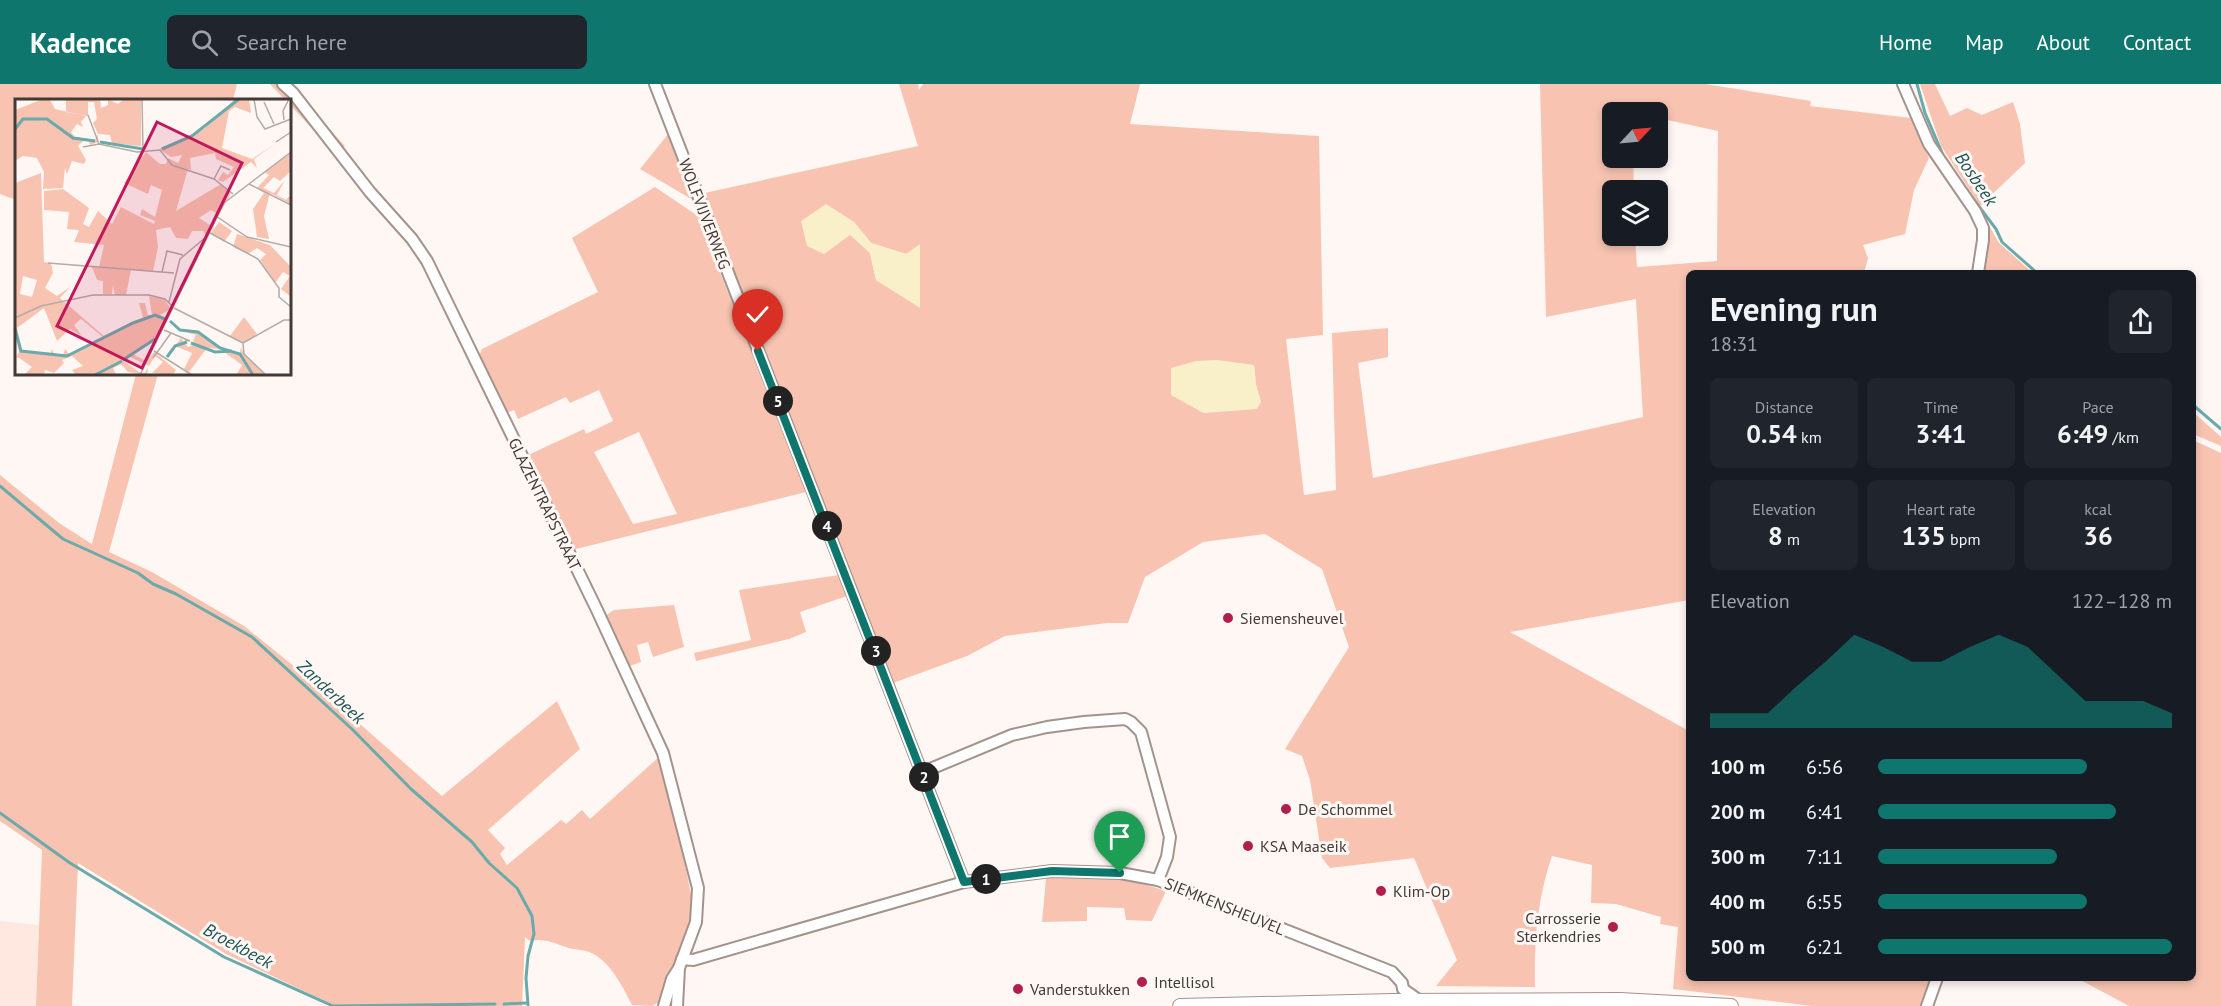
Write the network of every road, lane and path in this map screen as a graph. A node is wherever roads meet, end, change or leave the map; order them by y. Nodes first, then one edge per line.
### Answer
1 (283, 84) edge
2 (655, 84) edge
3 (1903, 84) edge
4 (1978, 270) edge
5 (922, 772) junction
6 (1158, 880) junction
7 (964, 882) junction
8 (680, 964) junction
9 (1936, 981) edge
10 (1403, 989) junction
11 (1393, 1001) junction
12 (1420, 1001) junction
13 (1645, 1004) edge
14 (1225, 1005) edge
15 (664, 1006) edge
16 (677, 1006) edge
17 (1180, 1006) edge
18 (1731, 1006) edge
19 (1928, 1006) edge

1 - 8 street, GLAZENTRAPSTRAAT
2 - 5 street, WOLFVIJVERWEG
3 - 4 street
5 - 6 street
5 - 7 street, WOLFVIJVERWEG
6 - 7 street, SIEMKENSHEUVEL
6 - 10 street, SIEMKENSHEUVEL
7 - 8 street, SIEMKENSHEUVEL
8 - 15 street, GLAZENTRAPSTRAAT
8 - 16 street, GLAZENTRAPSTRAAT
9 - 19 street
10 - 11 street
10 - 12 street, SIEMKENSHEUVEL
11 - 12 main road
11 - 14 main road
12 - 13 main road
13 - 18 main road
14 - 17 main road

